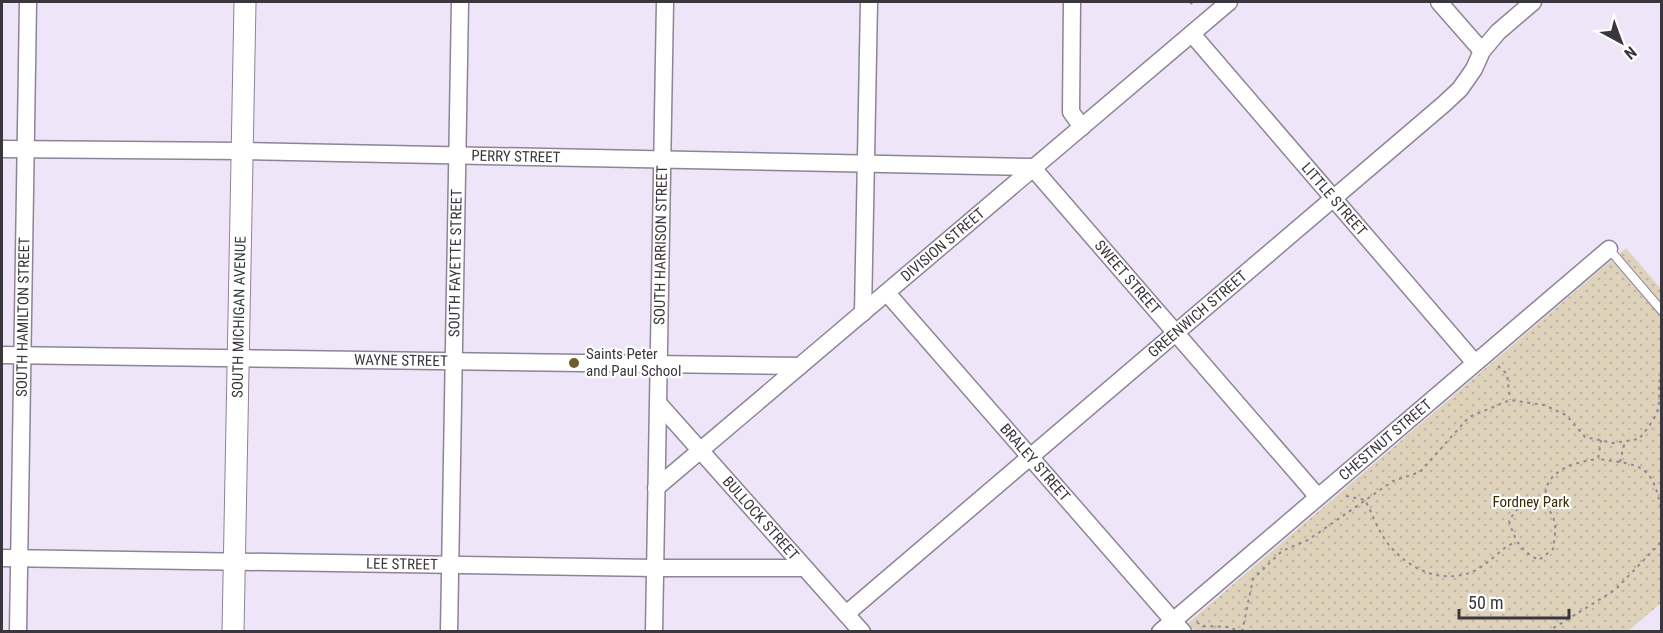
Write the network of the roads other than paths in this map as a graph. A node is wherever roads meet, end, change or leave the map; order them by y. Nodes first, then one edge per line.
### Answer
1 (28, 2) edge
2 (244, 2) edge
3 (460, 2) edge
4 (665, 2) edge
5 (869, 2) edge
6 (1072, 2) edge
7 (1229, 2) edge
8 (1439, 2) edge
9 (1533, 2) edge
10 (1192, 34) junction
11 (1482, 51) junction
12 (1082, 126) junction
13 (2, 149) edge
14 (26, 149) junction
15 (243, 151) junction
16 (458, 155) junction
17 (663, 160) junction
18 (866, 162) junction
19 (1032, 167) junction
20 (1334, 197) junction
21 (1609, 249) joint
22 (887, 293) junction
23 (1662, 311) edge
24 (863, 313) junction
25 (1178, 332) junction
26 (2, 355) edge
27 (24, 355) junction
28 (239, 357) junction
29 (454, 360) junction
30 (659, 363) junction
31 (1475, 363) junction
32 (800, 366) junction
33 (659, 404) junction
34 (701, 450) junction
35 (1030, 458) junction
36 (656, 488) junction
37 (1318, 497) junction
38 (2, 558) edge
39 (20, 558) junction
40 (234, 561) junction
41 (450, 564) junction
42 (655, 568) junction
43 (803, 568) junction
44 (846, 614) junction
45 (1178, 626) edge
46 (859, 630) edge
47 (18, 632) edge
48 (233, 632) edge
49 (449, 632) edge
50 (654, 632) edge
51 (1160, 632) edge

1 - 14 street, SOUTH HAMILTON STREET
2 - 15 street, SOUTH MICHIGAN AVENUE
3 - 16 street, SOUTH FAYETTE STREET
4 - 17 street, SOUTH HARRISON STREET
5 - 18 street
6 - 12 street
7 - 10 street, DIVISION STREET
8 - 11 street
9 - 11 street, GREENWICH STREET
10 - 12 street, DIVISION STREET
10 - 20 street, LITTLE STREET
11 - 20 street, GREENWICH STREET
12 - 19 street, DIVISION STREET
13 - 14 street, PERRY STREET
14 - 15 street, PERRY STREET
14 - 27 street, SOUTH HAMILTON STREET
15 - 16 street, PERRY STREET
15 - 28 street, SOUTH MICHIGAN AVENUE
16 - 17 street, PERRY STREET
16 - 29 street, SOUTH FAYETTE STREET
17 - 18 street, PERRY STREET
17 - 30 street, SOUTH HARRISON STREET
18 - 19 street, PERRY STREET
18 - 24 street
19 - 22 street, DIVISION STREET
19 - 25 street, SWEET STREET
20 - 25 street, GREENWICH STREET
20 - 31 street, LITTLE STREET
21 - 23 lane
21 - 31 street, CHESTNUT STREET
22 - 24 street, DIVISION STREET
22 - 35 street, BRALEY STREET
24 - 32 street, DIVISION STREET
25 - 35 street, GREENWICH STREET
25 - 37 street, SWEET STREET
26 - 27 street, WAYNE STREET
27 - 28 street, WAYNE STREET
27 - 39 street, SOUTH HAMILTON STREET
28 - 29 street, WAYNE STREET
28 - 40 street, SOUTH MICHIGAN AVENUE
29 - 30 street, WAYNE STREET
29 - 41 street, SOUTH FAYETTE STREET
30 - 32 street, WAYNE STREET
30 - 33 street, SOUTH HARRISON STREET
31 - 37 street, CHESTNUT STREET
32 - 34 street, DIVISION STREET
33 - 34 street, BULLOCK STREET
33 - 36 street, SOUTH HARRISON STREET
34 - 36 street, DIVISION STREET
34 - 43 street, BULLOCK STREET
35 - 44 street, GREENWICH STREET
35 - 45 street, BRALEY STREET
36 - 42 street, SOUTH HARRISON STREET
37 - 45 street, CHESTNUT STREET
38 - 39 street, LEE STREET
39 - 40 street, LEE STREET
39 - 47 street, SOUTH HAMILTON STREET
40 - 41 street, LEE STREET
40 - 48 street, SOUTH MICHIGAN AVENUE
41 - 42 street, LEE STREET
41 - 49 street, SOUTH FAYETTE STREET
42 - 43 street, LEE STREET
42 - 50 street, SOUTH HARRISON STREET
43 - 44 street, BULLOCK STREET
44 - 46 street, BULLOCK STREET
45 - 51 street, CHESTNUT STREET

